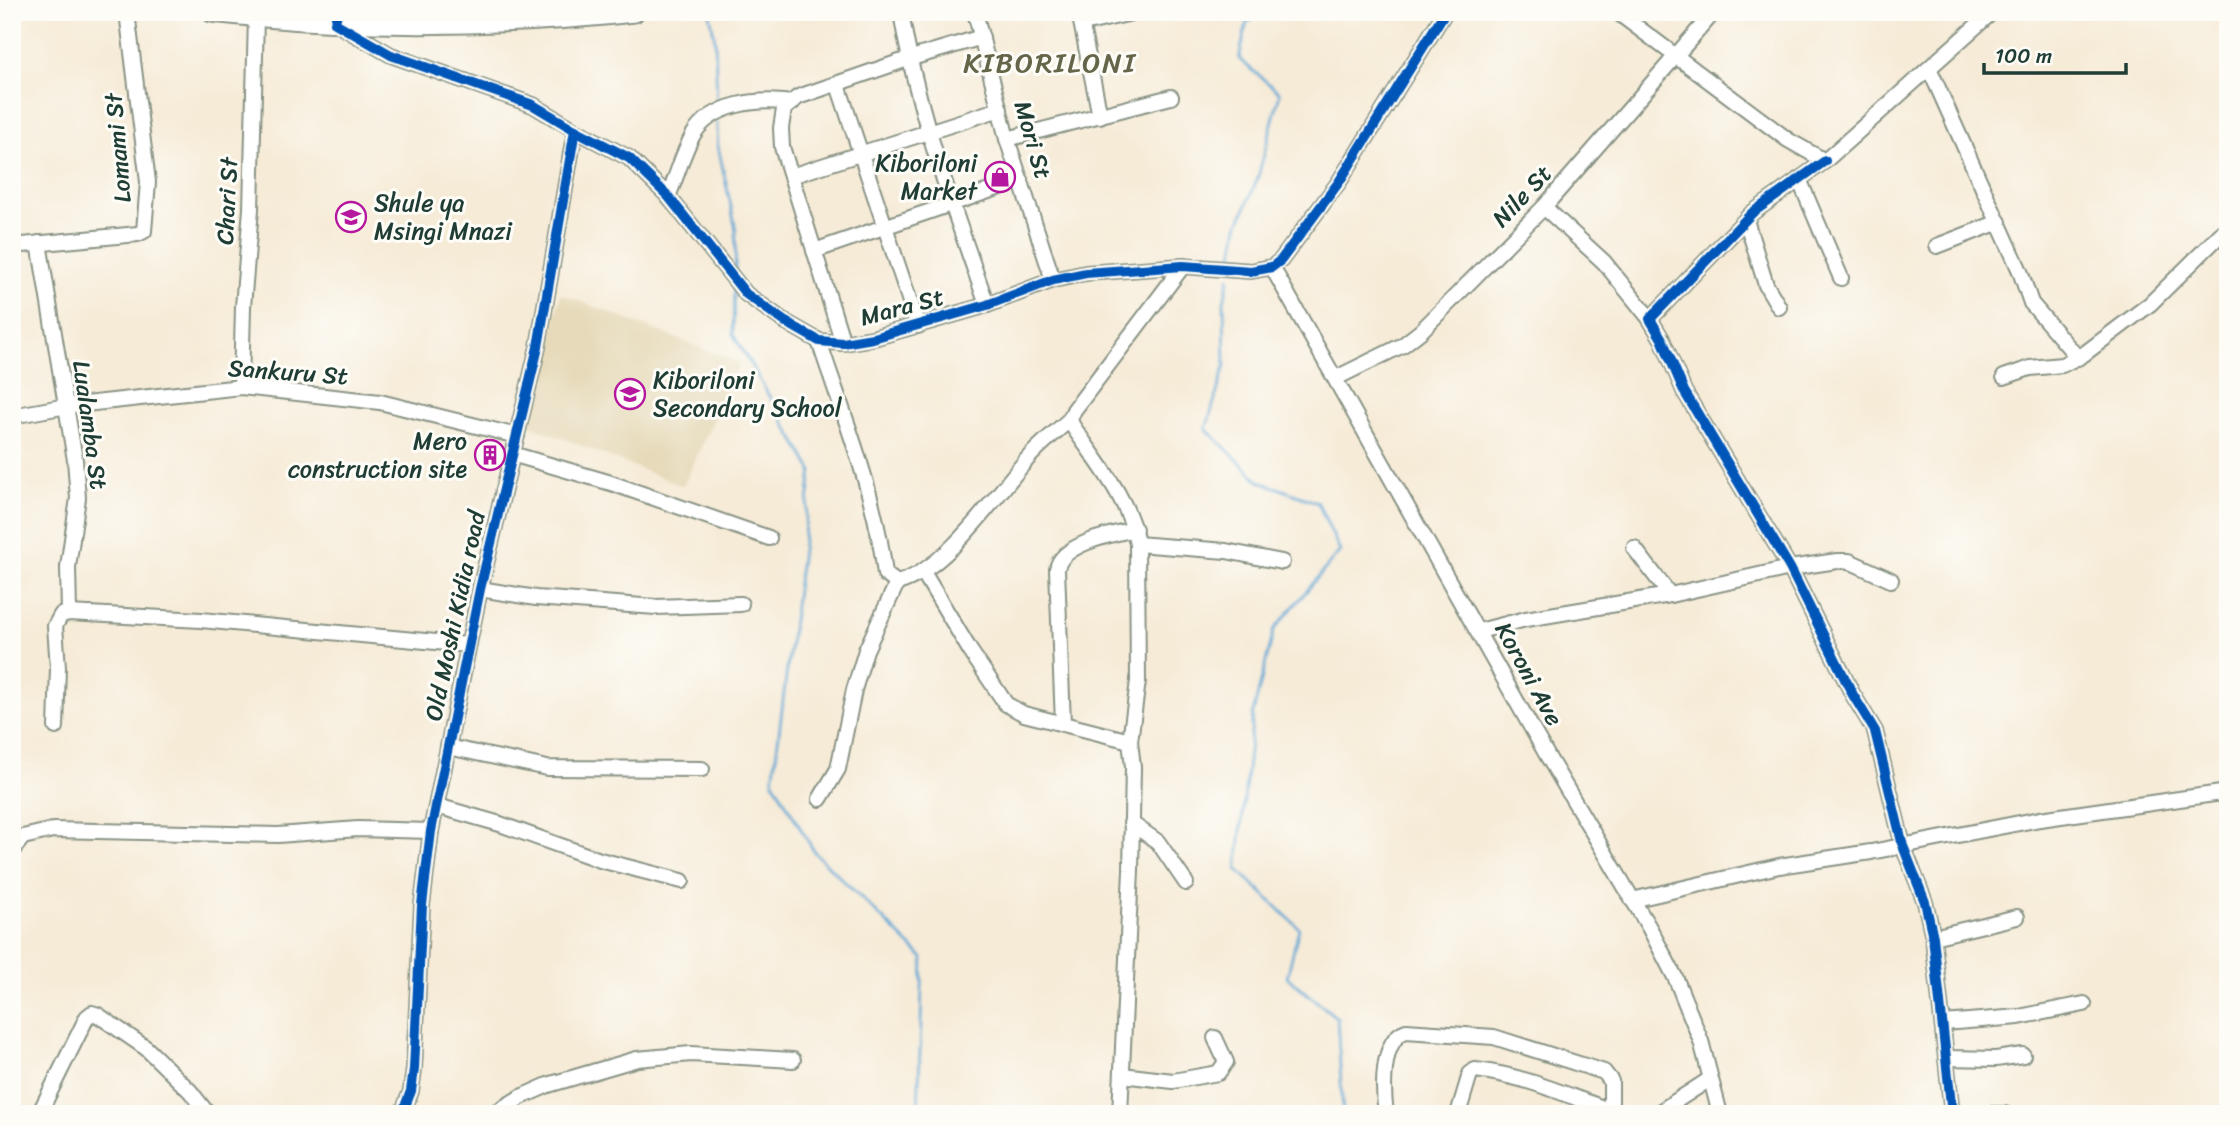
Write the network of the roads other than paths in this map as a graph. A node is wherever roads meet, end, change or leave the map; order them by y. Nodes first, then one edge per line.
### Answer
1 (127, 12) edge
2 (212, 12) edge
3 (404, 12) edge
4 (635, 12) edge
5 (901, 12) edge
6 (975, 12) edge
7 (1136, 12) edge
8 (1446, 12) edge
9 (1617, 12) edge
10 (1714, 12) edge
11 (1992, 12) edge
12 (256, 17) junction
13 (336, 18) edge
14 (1081, 18) edge
15 (366, 25) junction
16 (982, 37) junction
17 (1676, 56) junction
18 (908, 59) junction
19 (1930, 70) junction
20 (838, 85) junction
21 (1171, 97) dead end
22 (792, 103) junction
23 (1000, 109) junction
24 (1100, 116) junction
25 (575, 130) junction
26 (929, 132) junction
27 (1007, 139) junction
28 (861, 153) junction
29 (1825, 161) junction
30 (791, 176) junction
31 (1798, 179) junction
32 (1021, 180) junction
33 (668, 196) junction
34 (953, 205) junction
35 (1544, 207) junction
36 (1746, 220) junction
37 (1998, 222) junction
38 (2228, 227) edge
39 (885, 228) junction
40 (39, 243) junction
41 (12, 246) edge
42 (1937, 246) dead end
43 (814, 251) junction
44 (1183, 265) junction
45 (1272, 267) junction
46 (1840, 278) dead end
47 (1053, 280) junction
48 (987, 305) junction
49 (1779, 307) dead end
50 (1650, 319) junction
51 (918, 326) junction
52 (819, 341) junction
53 (843, 343) junction
54 (2078, 358) junction
55 (2004, 377) dead end
56 (1336, 378) junction
57 (241, 387) junction
58 (67, 406) junction
59 (12, 416) edge
60 (1070, 419) junction
61 (517, 436) junction
62 (512, 454) junction
63 (1135, 529) junction
64 (769, 538) dead end
65 (1137, 544) junction
66 (1634, 548) dead end
67 (1282, 562) dead end
68 (1790, 568) junction
69 (923, 572) junction
70 (1891, 580) dead end
71 (897, 583) junction
72 (480, 589) junction
73 (1670, 595) junction
74 (741, 604) dead end
75 (69, 613) junction
76 (1479, 631) junction
77 (468, 645) junction
78 (1063, 724) junction
79 (56, 727) dead end
80 (1130, 740) junction
81 (448, 747) junction
82 (702, 769) dead end
83 (2228, 792) edge
84 (820, 799) dead end
85 (437, 806) junction
86 (1131, 823) junction
87 (431, 831) junction
88 (1903, 846) junction
89 (12, 851) edge
90 (682, 881) dead end
91 (1186, 883) dead end
92 (1632, 900) junction
93 (2017, 917) dead end
94 (1933, 937) junction
95 (2084, 1004) dead end
96 (1943, 1023) junction
97 (1215, 1038) dead end
98 (2023, 1055) dead end
99 (1947, 1058) junction
100 (793, 1060) dead end
101 (1122, 1075) junction
102 (1710, 1079) junction
103 (39, 1114) edge
104 (208, 1114) edge
105 (402, 1114) edge
106 (493, 1114) edge
107 (1120, 1114) edge
108 (1386, 1114) edge
109 (1458, 1114) edge
110 (1656, 1114) edge
111 (1720, 1114) edge
112 (1952, 1114) edge
113 (1968, 1114) edge
114 (2005, 1114) edge

1 - 40 street, Lomami St
2 - 12 highway
3 - 15 street
4 - 15 highway
5 - 18 street
6 - 16 street, Mori St
7 - 14 street
8 - 45 street
9 - 17 street
10 - 17 street, Nile St
11 - 19 street
12 - 13 highway
12 - 57 street, Chari St
13 - 15 highway
13 - 25 street, Mara St
14 - 24 street
16 - 18 street
16 - 23 street, Mori St
17 - 29 street
17 - 35 street, Nile St
18 - 20 street
18 - 26 street
19 - 29 street
19 - 37 street
20 - 22 street
20 - 28 street
21 - 24 street
22 - 30 street
22 - 33 street
23 - 26 street
23 - 27 street, Mori St
24 - 27 street
25 - 33 street, Mara St
25 - 61 street, Old Moshi Kidia road
26 - 28 street
26 - 34 street
27 - 32 street, Mori St
28 - 30 street
28 - 39 street
29 - 31 street
30 - 43 street
31 - 36 street
31 - 46 street
32 - 34 street
32 - 47 street, Mori St
33 - 52 street, Mara St
34 - 39 street
34 - 48 street
35 - 50 street
35 - 56 street, Nile St
36 - 49 street
36 - 50 street
37 - 42 street
37 - 54 street
38 - 54 street
39 - 43 street
39 - 51 street
40 - 41 street, Lomami St
40 - 58 street, Lualamba St
43 - 53 street
44 - 45 street, Mara St
44 - 47 street, Mara St
44 - 60 street
45 - 56 street, Koroni Ave
47 - 48 street, Mara St
48 - 51 street, Mara St
50 - 68 street
51 - 53 street, Mara St
52 - 53 street, Mara St
52 - 71 street
54 - 55 street
56 - 76 street, Koroni Ave
57 - 58 street, Sankuru St
57 - 61 street, Sankuru St
58 - 59 street, Sankuru St
58 - 75 street, Lualamba St
60 - 63 street
60 - 69 street
61 - 62 street, Old Moshi Kidia road
62 - 64 street
62 - 72 street, Old Moshi Kidia road
63 - 65 street
63 - 78 street
65 - 67 street
65 - 80 street
66 - 73 street
68 - 70 street
68 - 73 street
68 - 88 street
69 - 71 street
69 - 78 street
71 - 84 street
72 - 74 street
72 - 77 street, Old Moshi Kidia road
73 - 76 street
75 - 77 street
75 - 79 street
76 - 92 street, Koroni Ave
77 - 81 street, Old Moshi Kidia road
78 - 80 street
80 - 86 street
81 - 82 street
81 - 85 street, Old Moshi Kidia road
83 - 88 street
85 - 87 street, Old Moshi Kidia road
85 - 90 street
86 - 91 street
86 - 101 street
87 - 89 street
87 - 105 street, Old Moshi Kidia road
88 - 92 street
88 - 94 street
92 - 102 street, Koroni Ave
93 - 94 street
94 - 96 street
95 - 96 street
96 - 99 street
97 - 101 street
98 - 99 street
99 - 112 street
100 - 106 street
101 - 107 street
102 - 110 street
102 - 111 street, Koroni Ave
103 - 104 street
108 - 109 street
113 - 114 street

